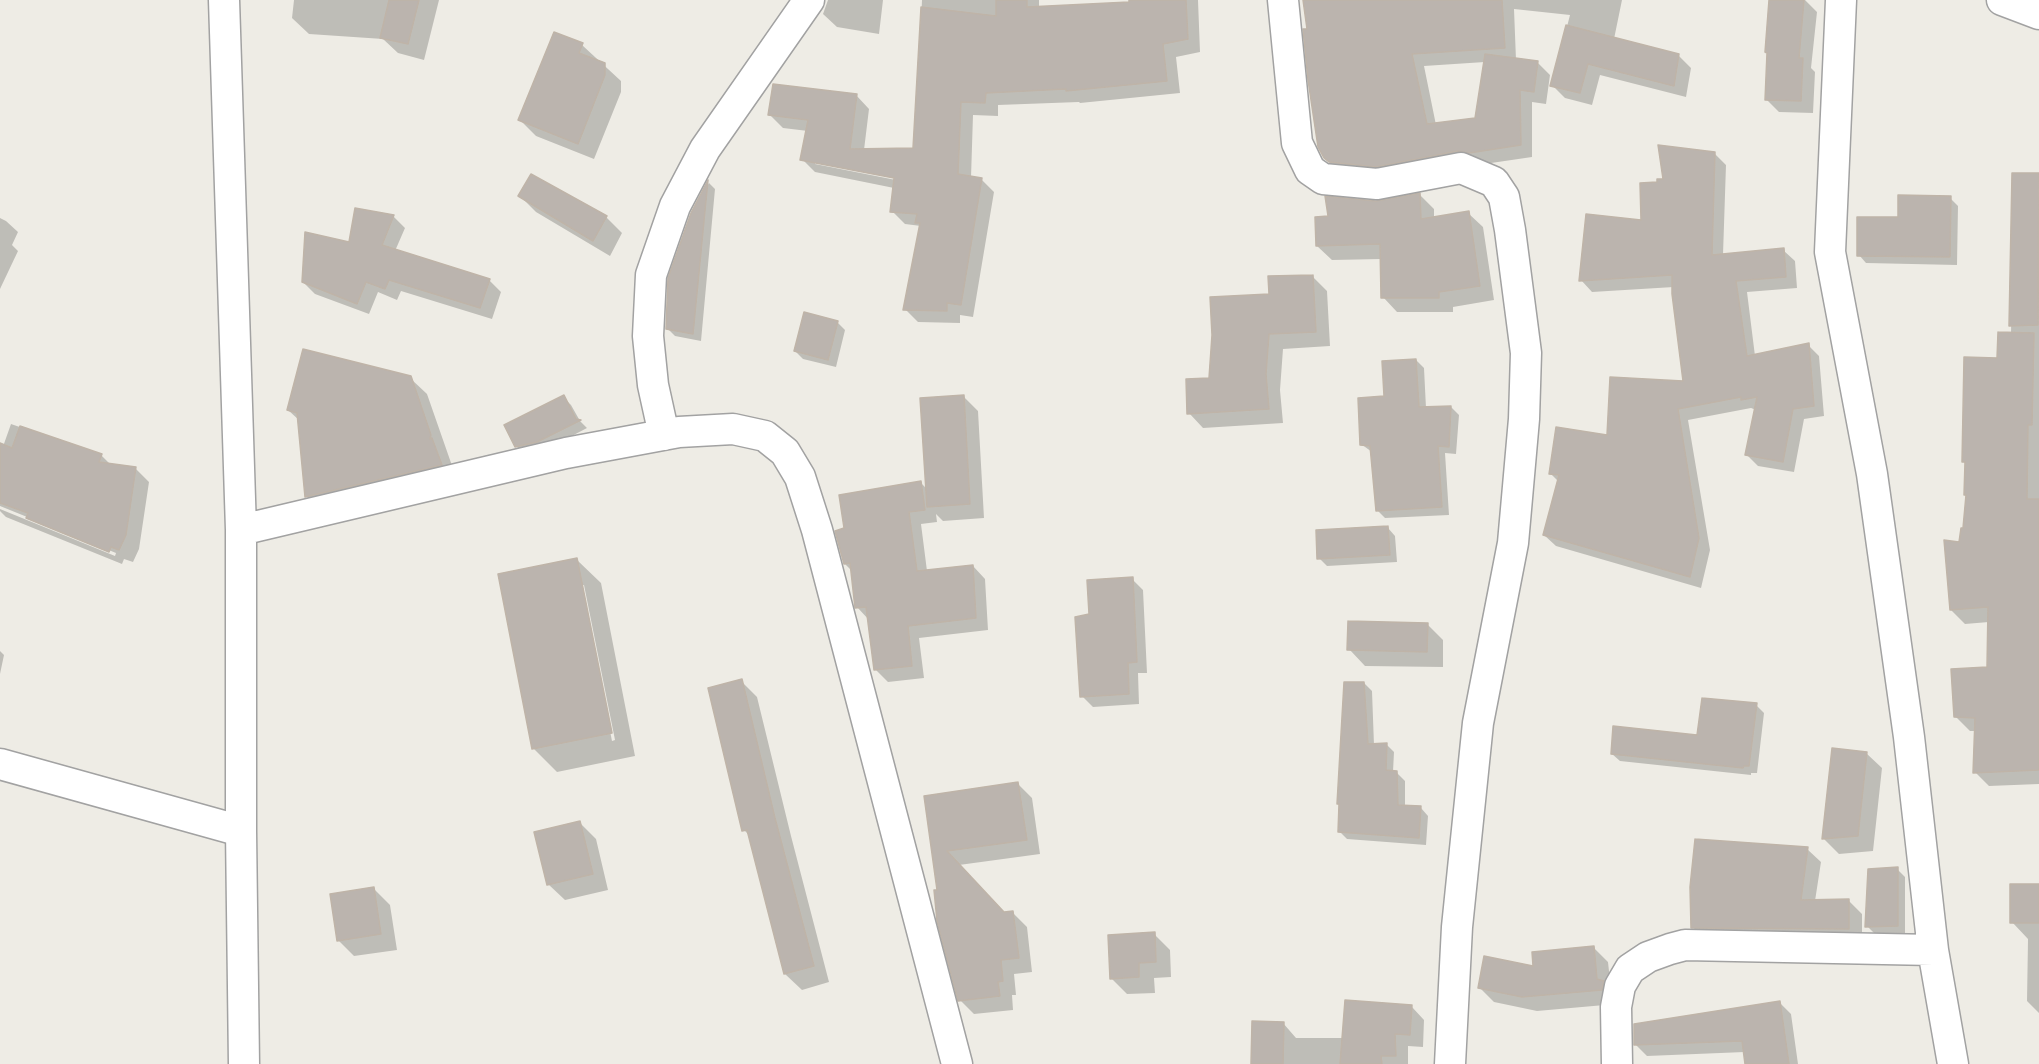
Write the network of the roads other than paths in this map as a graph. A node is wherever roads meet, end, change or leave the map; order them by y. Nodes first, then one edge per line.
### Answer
1 (224, 0) edge
2 (809, 0) edge
3 (1283, 0) edge
4 (1841, 0) edge
5 (2002, 0) edge
6 (2039, 14) edge
7 (664, 435) junction
8 (241, 530) junction
9 (0, 764) edge
10 (241, 831) junction
11 (1933, 950) junction
12 (244, 1064) edge
13 (957, 1064) edge
14 (1450, 1064) edge
15 (1617, 1064) edge
16 (1953, 1064) edge

1 - 8 street
2 - 7 street
3 - 14 street
4 - 11 street
5 - 6 street
7 - 8 street
7 - 13 street
8 - 10 street
9 - 10 street
10 - 12 street
11 - 15 street
11 - 16 street

